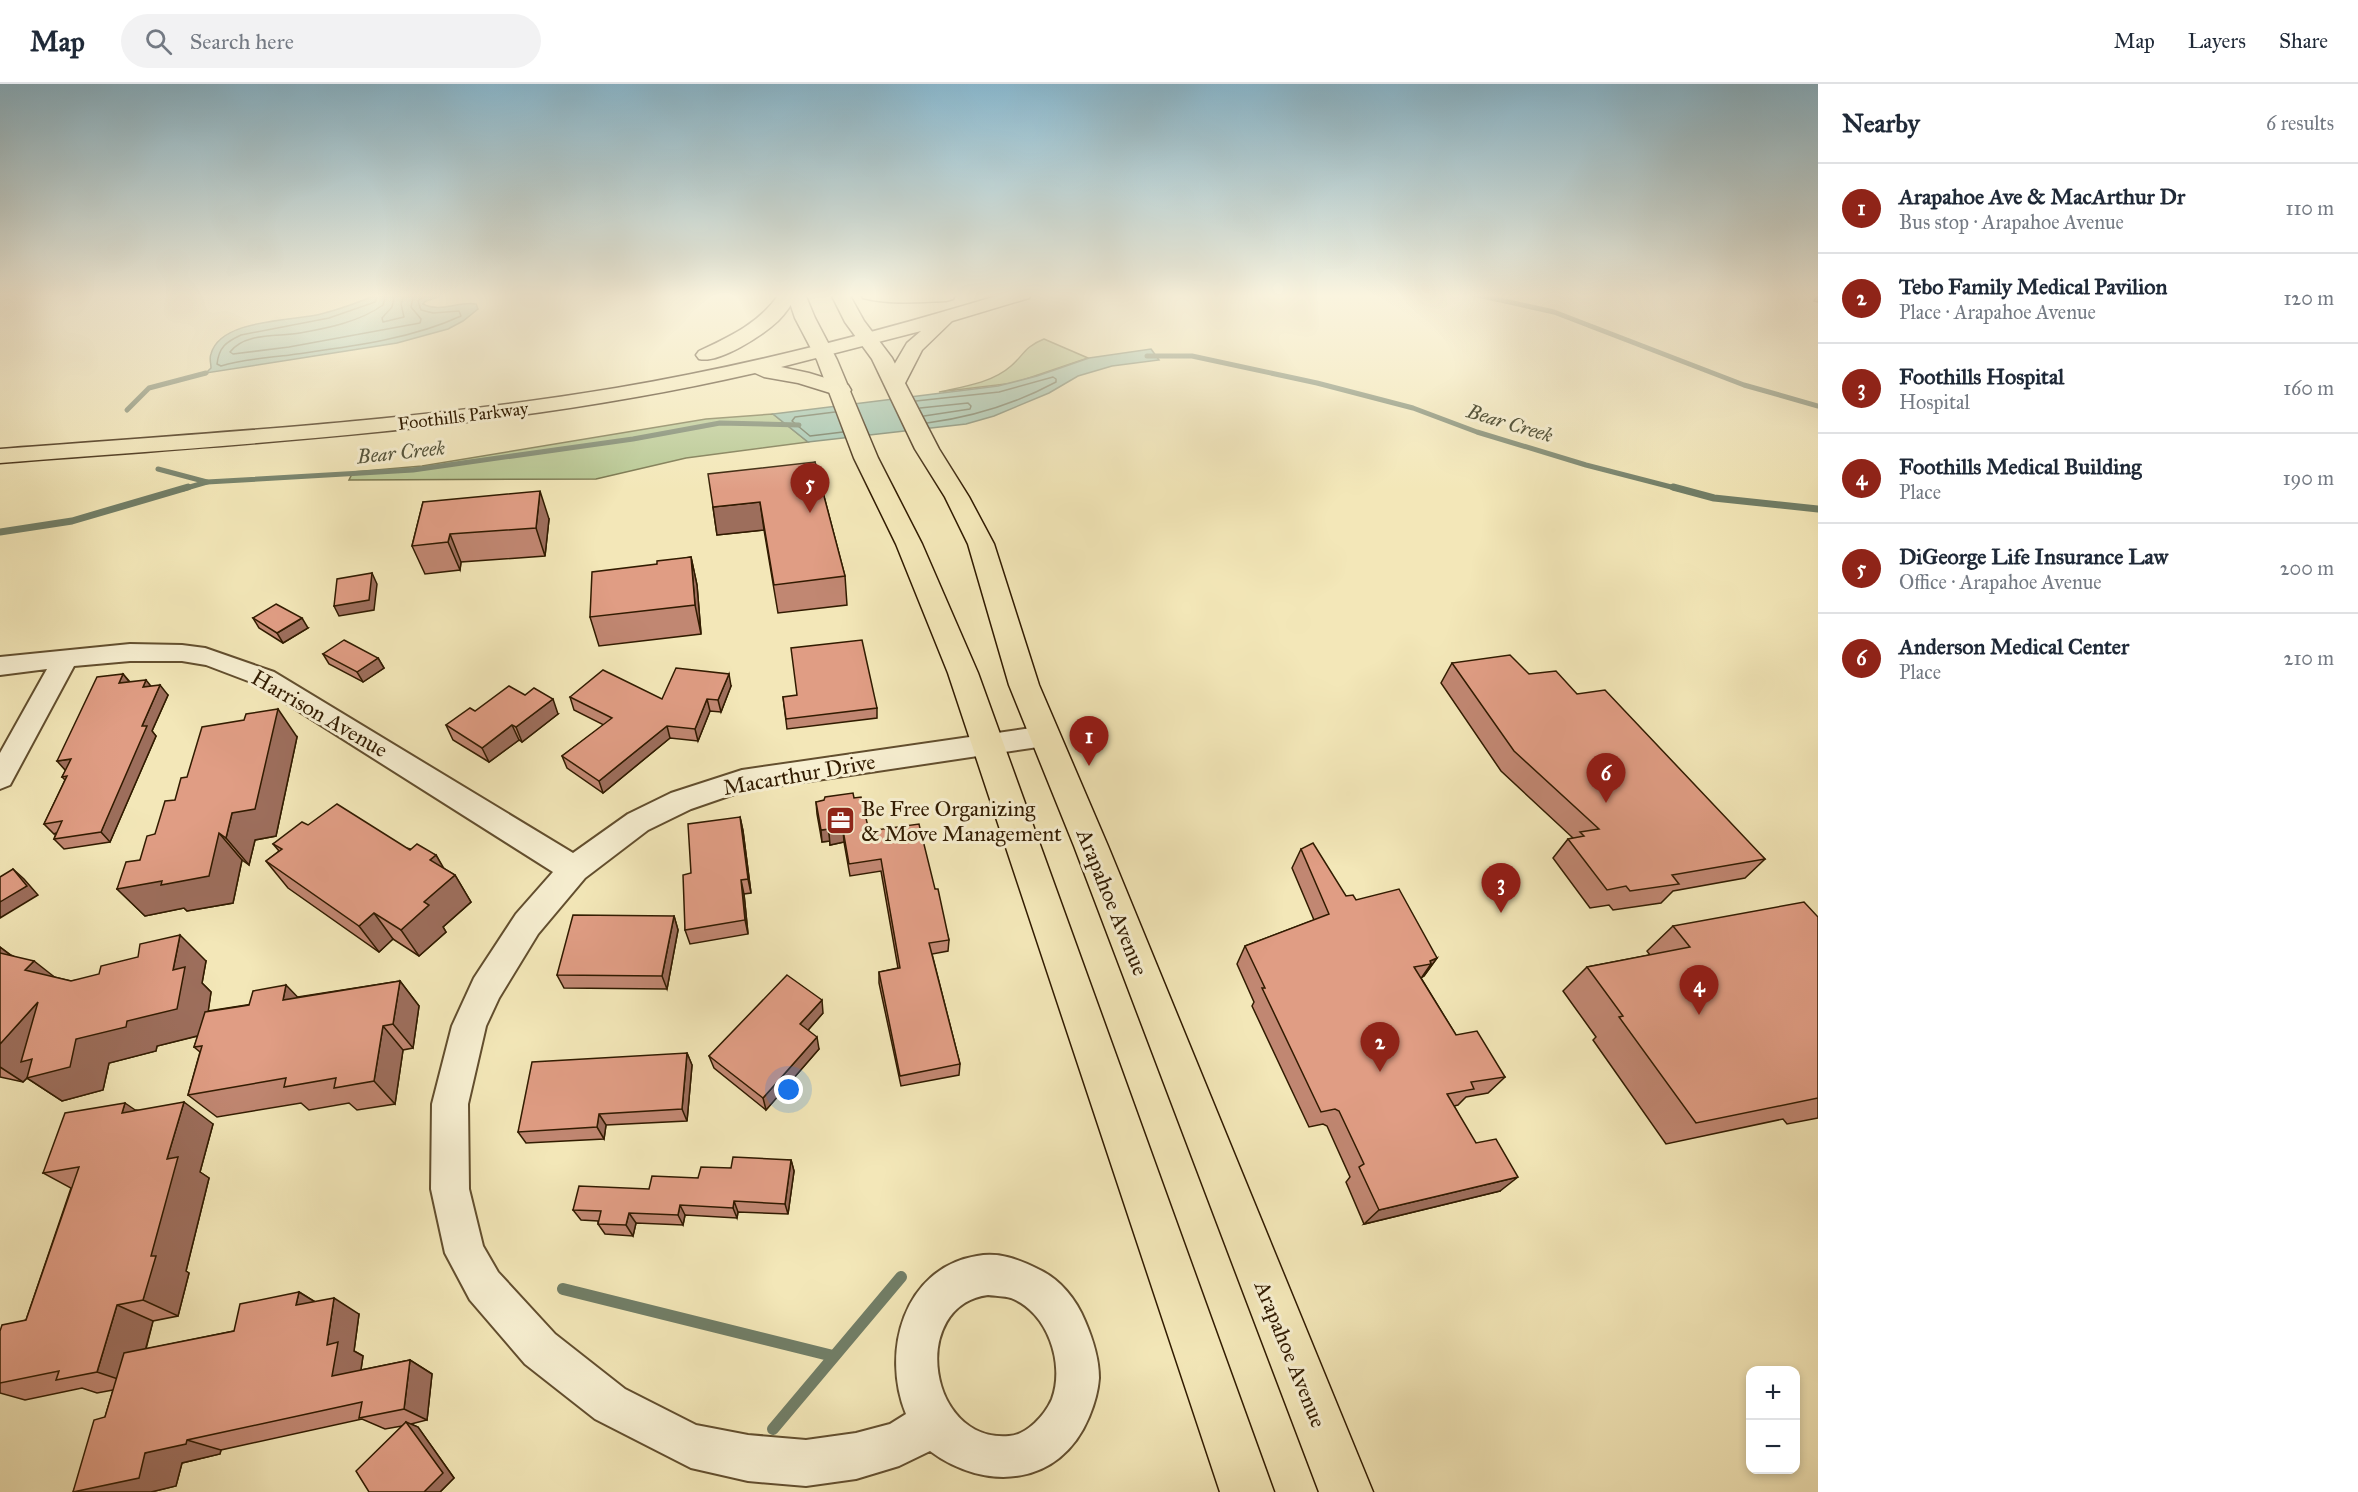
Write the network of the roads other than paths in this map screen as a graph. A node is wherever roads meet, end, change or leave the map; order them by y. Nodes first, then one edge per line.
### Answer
1 (786, 360) edge
2 (827, 360) edge
3 (881, 360) edge
4 (907, 360) edge
5 (738, 371) junction
6 (895, 382) junction
7 (840, 390) junction
8 (354, 408) dead end
9 (0, 438) edge
10 (0, 456) edge
11 (65, 660) junction
12 (0, 666) edge
13 (1045, 736) junction
14 (990, 744) junction
15 (0, 778) edge
16 (574, 869) junction
17 (934, 1423) junction
18 (1247, 1492) edge
19 (1346, 1492) edge

1 - 5 main road, Foothills Parkway
2 - 7 main road
3 - 6 main road, Arapahoe Avenue
4 - 6 main road
5 - 7 main road
5 - 10 main road, Foothills Parkway
6 - 13 main road, Arapahoe Avenue
7 - 14 main road
8 - 9 main road
11 - 12 street, Harrison Avenue
11 - 15 street
11 - 16 street, Harrison Avenue
13 - 14 street, Macarthur Drive
13 - 19 main road, Arapahoe Avenue
14 - 16 street, Macarthur Drive
14 - 18 main road
16 - 17 street, Macarthur Drive
17 - 17 street

